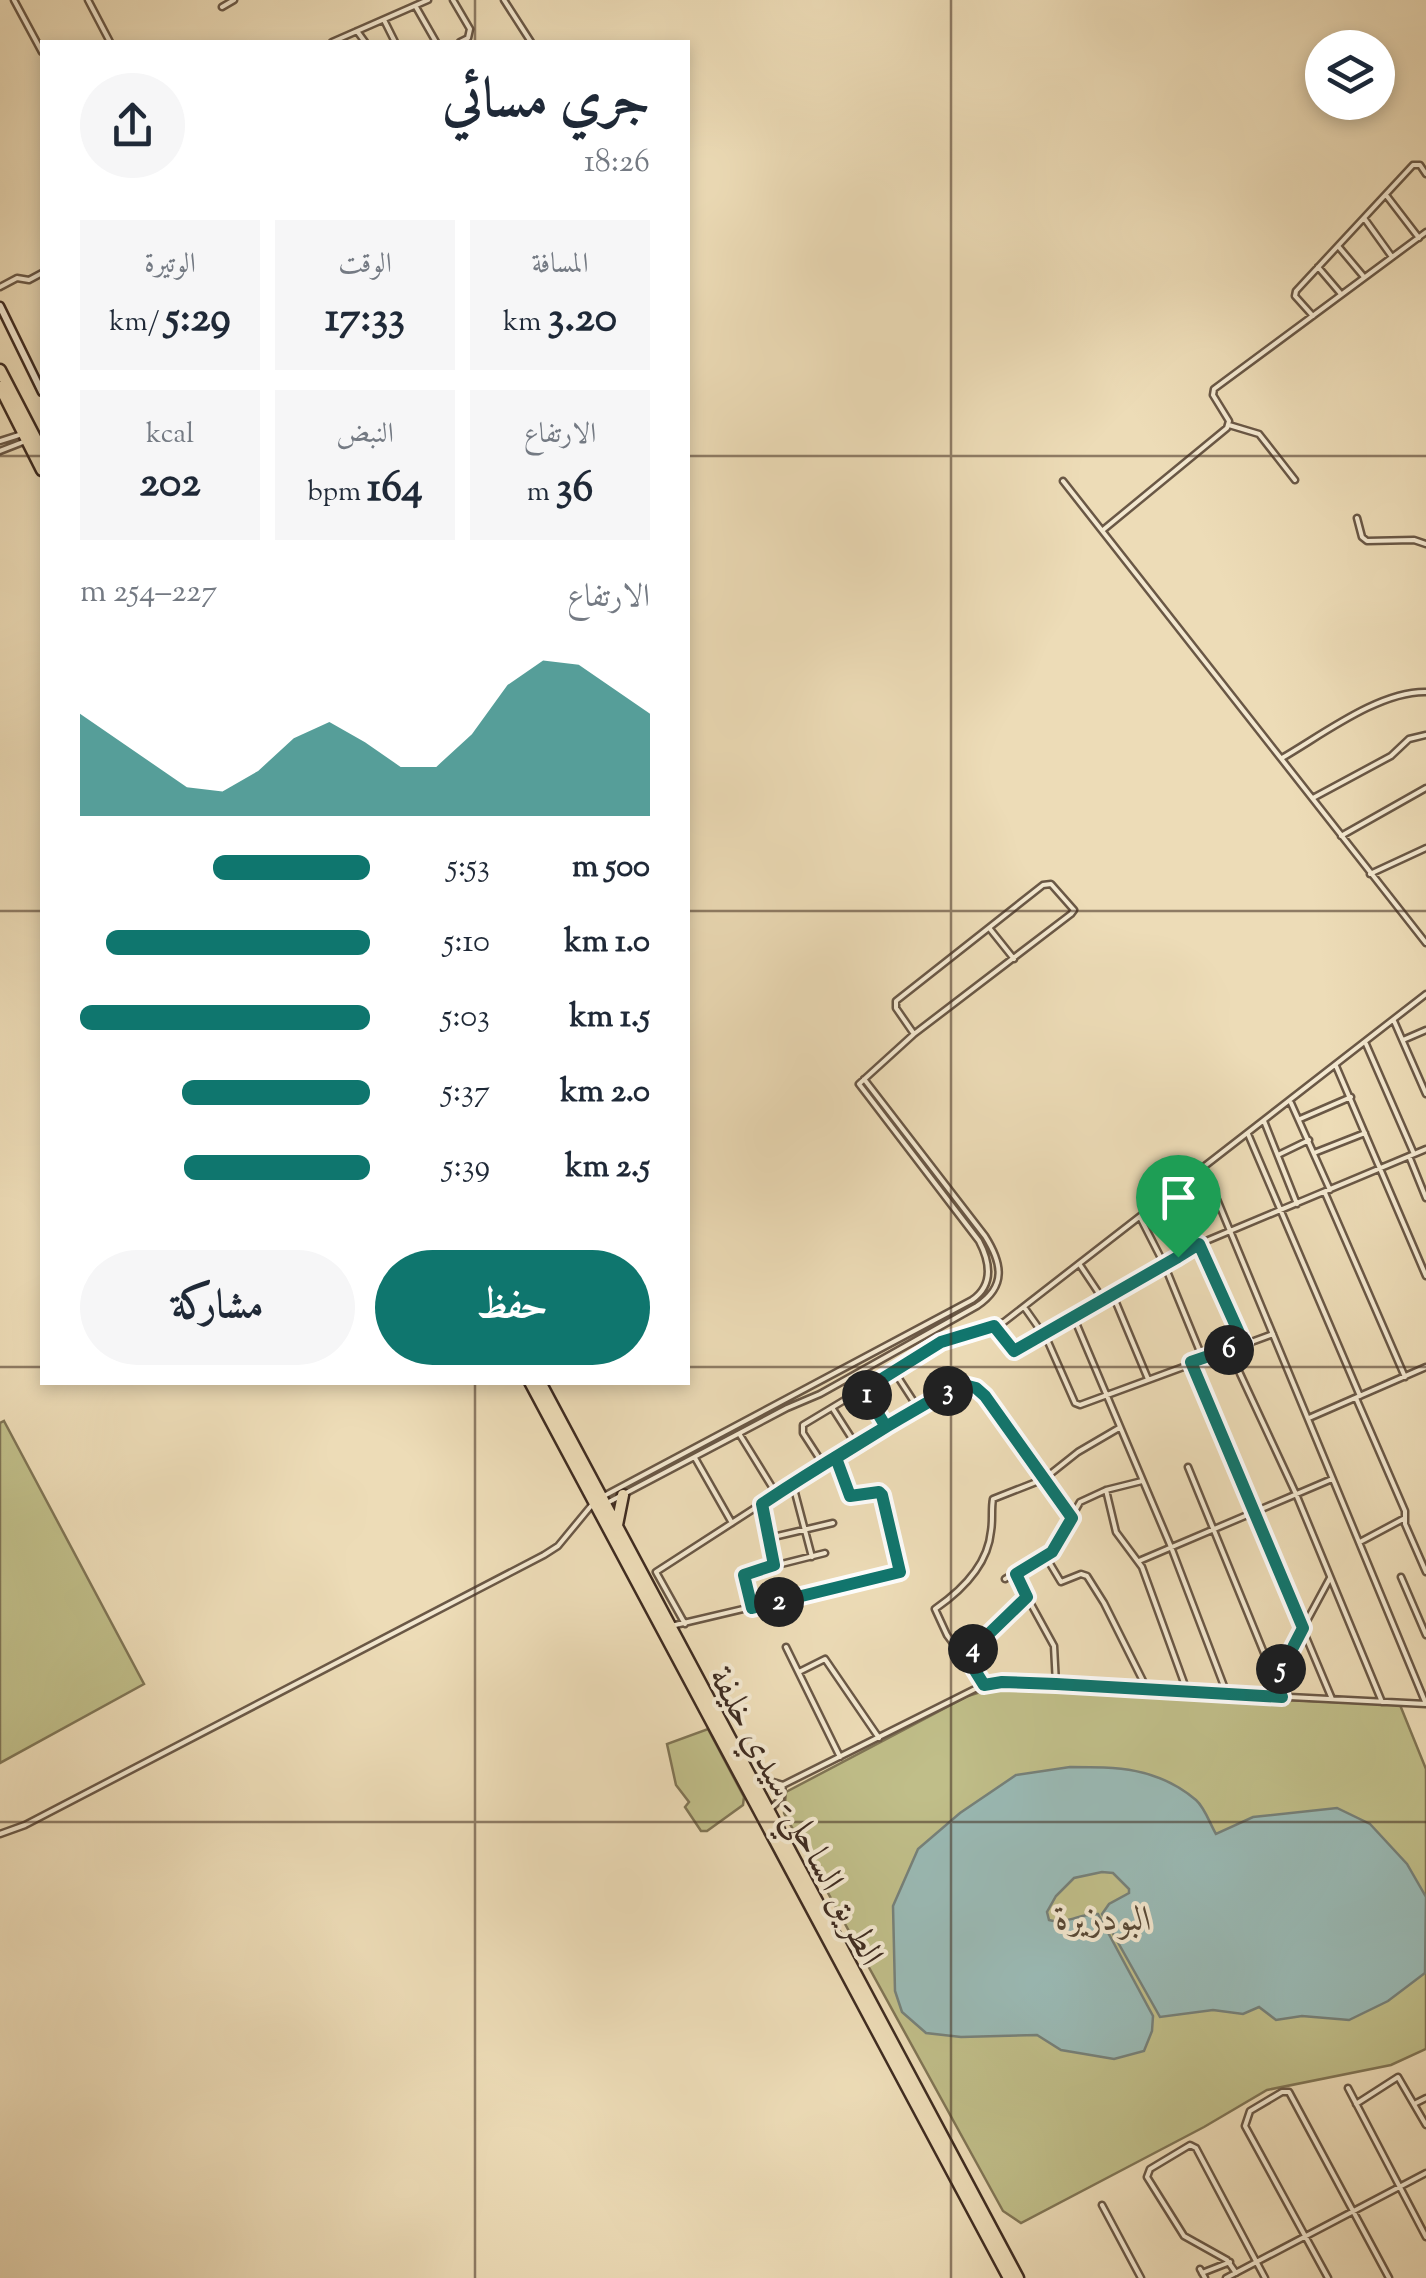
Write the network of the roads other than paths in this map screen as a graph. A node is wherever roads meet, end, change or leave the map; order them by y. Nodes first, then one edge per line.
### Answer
1 (14, 0) edge
2 (88, 0) edge
3 (234, 0) edge
4 (428, 0) edge
5 (453, 0) edge
6 (504, 0) edge
7 (415, 6) junction
8 (222, 7) dead end
9 (384, 20) junction
10 (357, 31) junction
11 (109, 40) edge
12 (337, 40) edge
13 (364, 40) edge
14 (394, 40) edge
15 (435, 40) edge
16 (464, 40) edge
17 (530, 40) edge
18 (40, 48) edge
19 (1426, 174) edge
20 (1386, 195) junction
21 (1364, 218) junction
22 (1426, 232) edge
23 (1419, 238) junction
24 (1338, 246) junction
25 (1392, 257) junction
26 (1318, 267) junction
27 (40, 274) edge
28 (1364, 277) junction
29 (0, 286) edge
30 (1342, 294) junction
31 (0, 306) edge
32 (1313, 316) junction
33 (0, 370) edge
34 (0, 388) edge
35 (40, 388) edge
36 (1229, 425) junction
37 (36, 434) edge
38 (0, 441) edge
39 (0, 451) edge
40 (1063, 480) dead end
41 (1295, 480) dead end
42 (1357, 518) dead end
43 (1103, 530) junction
44 (1426, 544) edge
45 (1426, 693) edge
46 (1426, 736) edge
47 (1281, 759) junction
48 (1426, 788) edge
49 (1313, 798) junction
50 (1342, 836) junction
51 (1426, 848) edge
52 (1370, 874) junction
53 (990, 928) junction
54 (1426, 944) edge
55 (1014, 959) junction
56 (1426, 994) edge
57 (1394, 1020) junction
58 (1426, 1030) edge
59 (914, 1034) junction
60 (1403, 1040) junction
61 (1366, 1043) junction
62 (1336, 1066) junction
63 (861, 1082) junction
64 (1426, 1094) edge
65 (1351, 1098) junction
66 (1290, 1101) junction
67 (1299, 1120) junction
68 (1264, 1121) junction
69 (1366, 1132) junction
70 (1248, 1134) junction
71 (1309, 1140) junction
72 (1426, 1149) edge
73 (1314, 1153) junction
74 (1411, 1155) junction
75 (1278, 1156) junction
76 (1381, 1166) junction
77 (1204, 1168) junction
78 (1327, 1192) junction
79 (1170, 1194) junction
80 (1426, 1198) edge
81 (1297, 1204) junction
82 (1280, 1211) junction
83 (1140, 1217) junction
84 (1228, 1230) junction
85 (985, 1236) junction
86 (979, 1241) junction
87 (1199, 1244) junction
88 (1079, 1264) junction
89 (1164, 1264) junction
90 (1426, 1276) edge
91 (1112, 1293) junction
92 (1102, 1298) junction
93 (1024, 1307) junction
94 (1073, 1317) junction
95 (994, 1326) junction
96 (1044, 1334) junction
97 (1273, 1334) junction
98 (1244, 1344) junction
99 (1229, 1350) junction
100 (1202, 1358) junction
101 (1191, 1362) junction
102 (1426, 1367) edge
103 (845, 1369) junction
104 (894, 1371) junction
105 (849, 1376) junction
106 (1405, 1377) junction
107 (1148, 1379) junction
108 (532, 1385) edge
109 (542, 1385) edge
110 (864, 1390) junction
111 (796, 1394) junction
112 (1106, 1396) junction
113 (1358, 1397) junction
114 (799, 1403) junction
115 (833, 1408) junction
116 (918, 1408) junction
117 (1308, 1418) junction
118 (886, 1427) junction
119 (1120, 1428) junction
120 (740, 1434) junction
121 (856, 1445) junction
122 (694, 1457) junction
123 (836, 1458) junction
124 (824, 1464) junction
125 (1188, 1467) dead end
126 (1044, 1478) junction
127 (1334, 1478) junction
128 (1142, 1480) junction
129 (593, 1481) junction
130 (793, 1485) junction
131 (1106, 1490) junction
132 (618, 1492) junction
133 (777, 1494) junction
134 (1296, 1494) junction
135 (597, 1504) junction
136 (762, 1504) junction
137 (1254, 1512) junction
138 (1072, 1518) junction
139 (1404, 1518) junction
140 (732, 1524) junction
141 (833, 1524) dead end
142 (617, 1526) junction
143 (1214, 1529) junction
144 (804, 1530) junction
145 (769, 1538) junction
146 (1360, 1542) junction
147 (1171, 1548) junction
148 (825, 1554) dead end
149 (812, 1556) junction
150 (1046, 1557) junction
151 (1423, 1557) edge
152 (1139, 1561) junction
153 (774, 1565) junction
154 (1426, 1572) edge
155 (1016, 1574) junction
156 (651, 1575) junction
157 (1330, 1577) junction
158 (1401, 1578) dead end
159 (1005, 1579) dead end
160 (1027, 1597) junction
161 (752, 1608) junction
162 (684, 1624) junction
163 (671, 1626) junction
164 (1303, 1628) junction
165 (1426, 1635) edge
166 (786, 1646) dead end
167 (966, 1656) junction
168 (799, 1672) junction
169 (1276, 1680) junction
170 (1056, 1684) junction
171 (984, 1685) junction
172 (1147, 1690) junction
173 (1187, 1691) junction
174 (1226, 1694) junction
175 (1282, 1697) junction
176 (1332, 1698) junction
177 (1382, 1702) junction
178 (879, 1738) junction
179 (840, 1757) junction
180 (749, 1774) junction
181 (784, 1786) junction
182 (769, 1811) junction
183 (0, 1834) edge
184 (1348, 2088) dead end
185 (1426, 2098) edge
186 (1356, 2104) junction
187 (1414, 2104) junction
188 (1426, 2124) edge
189 (1426, 2174) edge
190 (1399, 2188) junction
191 (1102, 2205) dead end
192 (1351, 2212) junction
193 (1306, 2236) junction
194 (1426, 2237) edge
195 (1230, 2262) junction
196 (1256, 2262) junction
197 (1202, 2273) edge
198 (1236, 2273) junction
199 (1009, 2278) edge
200 (1018, 2278) edge
201 (1141, 2278) edge
202 (1226, 2278) edge
203 (1264, 2278) edge
204 (1328, 2278) edge
205 (1389, 2278) edge

1 - 18 street
2 - 11 street
3 - 8 street
4 - 7 street
5 - 16 street
6 - 17 street
7 - 9 street
7 - 15 street
9 - 10 street
9 - 14 street
10 - 12 street
10 - 13 street
19 - 20 street
20 - 21 street
20 - 23 street
21 - 24 street
21 - 25 street
22 - 23 street
23 - 25 street
24 - 26 street
24 - 28 street
25 - 28 street
26 - 30 street
26 - 32 street
27 - 29 street
28 - 30 street
30 - 32 street
31 - 35 street
32 - 36 street
33 - 37 highway
34 - 37 highway
36 - 41 street
36 - 43 street
37 - 38 street
37 - 39 street
40 - 43 street
42 - 44 street
43 - 47 street
45 - 47 street
46 - 49 street
47 - 49 street
48 - 50 street
49 - 50 street
50 - 52 street
51 - 52 street
52 - 54 street
53 - 55 street
53 - 55 street
53 - 59 street
55 - 59 street
56 - 57 street
57 - 60 street
57 - 61 street
58 - 60 street
59 - 63 street
60 - 64 street
61 - 62 street
61 - 74 street
62 - 65 street
62 - 66 street
63 - 85 street
63 - 86 street
65 - 67 street
65 - 69 street
66 - 67 street
66 - 68 street
67 - 71 street
68 - 70 street
68 - 75 street
69 - 73 street
69 - 76 street
70 - 77 street
70 - 82 street
71 - 73 street
71 - 75 street
72 - 74 street
73 - 78 street
74 - 76 street
74 - 80 street
75 - 81 street
76 - 78 street
76 - 90 street
77 - 79 street
77 - 84 street
78 - 81 street
78 - 106 street
79 - 83 street
79 - 87 street
81 - 82 street
82 - 84 street
82 - 113 street
83 - 88 street
83 - 89 street
84 - 87 street
84 - 97 street
85 - 86 street
85 - 105 street
86 - 103 street
87 - 89 street
87 - 98 street
88 - 92 street
88 - 93 street
89 - 91 street
89 - 100 street
91 - 92 street
91 - 107 street
92 - 94 street
93 - 95 street
93 - 96 street
94 - 96 street
94 - 112 street
95 - 96 street
95 - 104 street
96 - 112 street
97 - 98 street
97 - 117 street
98 - 99 street
99 - 100 street
99 - 134 street
100 - 101 street
101 - 107 street
101 - 137 street
102 - 106 street
103 - 105 street
103 - 111 street
104 - 110 street
104 - 116 street
105 - 114 street
106 - 113 street
107 - 112 street
108 - 135 highway, الطريق الساحلي- سيدي خليفة
109 - 129 highway
110 - 115 street
110 - 118 street
111 - 114 street
111 - 132 street
112 - 119 street
113 - 117 street
113 - 139 street
114 - 120 street
115 - 121 street
115 - 124 street
116 - 118 street
116 - 126 street
117 - 127 street
118 - 121 street
119 - 126 street
119 - 128 street
120 - 122 street
120 - 133 street
121 - 123 street
122 - 132 street
122 - 140 street
123 - 124 street
123 - 161 street
124 - 130 street
125 - 143 street
126 - 138 street
126 - 167 street
127 - 134 street
127 - 146 street
128 - 131 street
128 - 147 street
129 - 132 highway
129 - 135 highway
130 - 133 street
130 - 144 street
131 - 138 street
131 - 152 street
132 - 135 street
132 - 135 street
132 - 142 highway
133 - 136 street
134 - 137 street
134 - 157 street
135 - 142 highway
135 - 183 street
135 - 199 highway, الطريق الساحلي- سيدي خليفة
136 - 140 street
136 - 145 street
137 - 143 street
137 - 164 street
138 - 150 street
139 - 146 street
139 - 151 street
140 - 156 street
141 - 144 street
142 - 156 highway
143 - 147 street
143 - 169 street
144 - 145 street
144 - 149 street
145 - 153 street
146 - 177 street
147 - 152 street
147 - 174 street
148 - 149 street
149 - 153 street
150 - 155 street
150 - 172 street
151 - 154 street
152 - 173 street
153 - 161 street
155 - 159 street
155 - 160 street
156 - 162 street
156 - 163 highway
157 - 164 street
157 - 177 street
158 - 165 street
160 - 167 street
160 - 170 street
161 - 162 street
162 - 163 street
163 - 180 highway
164 - 169 street
164 - 176 street
166 - 168 street
167 - 171 street
168 - 178 street
168 - 179 street
169 - 175 street
170 - 171 street
170 - 172 street
171 - 178 street
172 - 173 street
173 - 174 street
174 - 175 street
175 - 176 street
176 - 177 street
178 - 179 street
179 - 181 street
180 - 181 street
180 - 182 highway
181 - 182 street
182 - 200 highway
184 - 186 street
185 - 187 street
186 - 187 street
186 - 190 street
187 - 188 street
189 - 190 street
190 - 192 street
190 - 194 street
191 - 201 street
192 - 193 street
192 - 193 street
192 - 205 street
193 - 196 street
193 - 204 street
195 - 196 street
195 - 197 street
195 - 198 street
196 - 198 street
196 - 203 street
198 - 202 street

